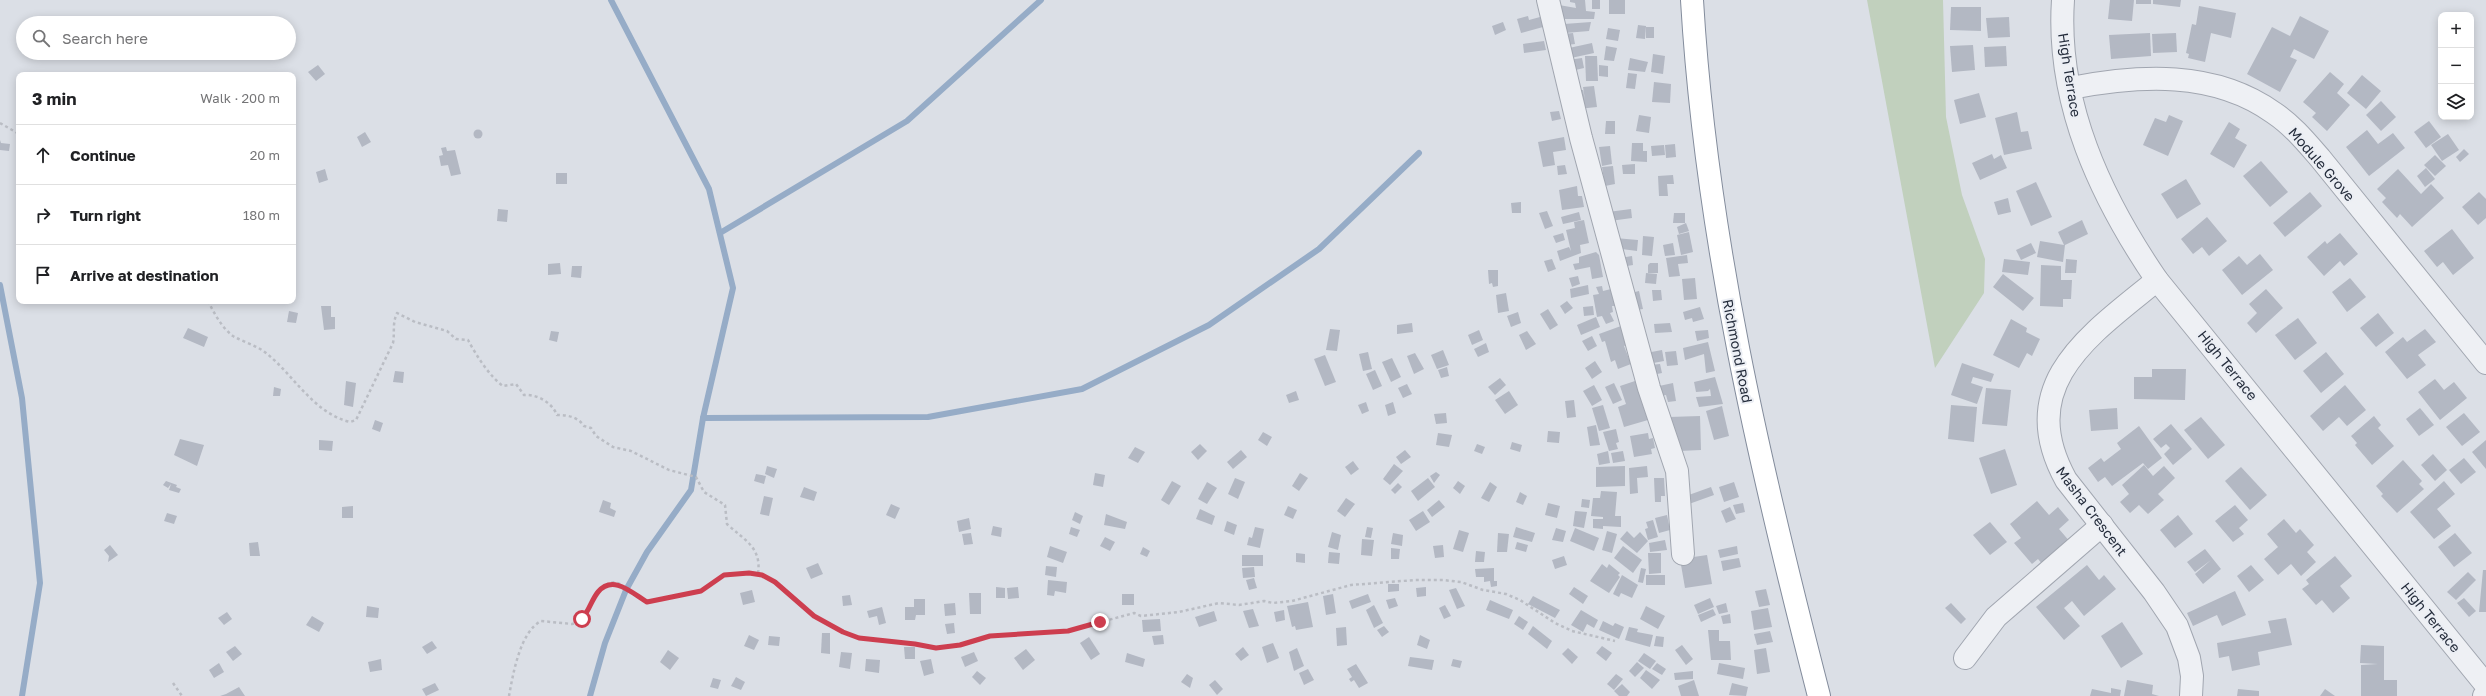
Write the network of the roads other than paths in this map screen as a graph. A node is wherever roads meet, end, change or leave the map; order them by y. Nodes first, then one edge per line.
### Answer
1 (1548, 0) edge
2 (1692, 0) edge
3 (2063, 0) edge
4 (2070, 88) junction
5 (2157, 280) junction
6 (2486, 363) edge
7 (2102, 525) junction
8 (1683, 554) dead end
9 (1965, 658) dead end
10 (2486, 685) edge
11 (1819, 696) edge
12 (2191, 696) edge

1 - 8 street
2 - 11 highway, Richmond Road
3 - 4 street, High Terrace
4 - 5 street, High Terrace
4 - 6 street, Module Grove
5 - 7 street, Masha Crescent
5 - 10 street, High Terrace
7 - 9 street
7 - 12 street, Masha Crescent

